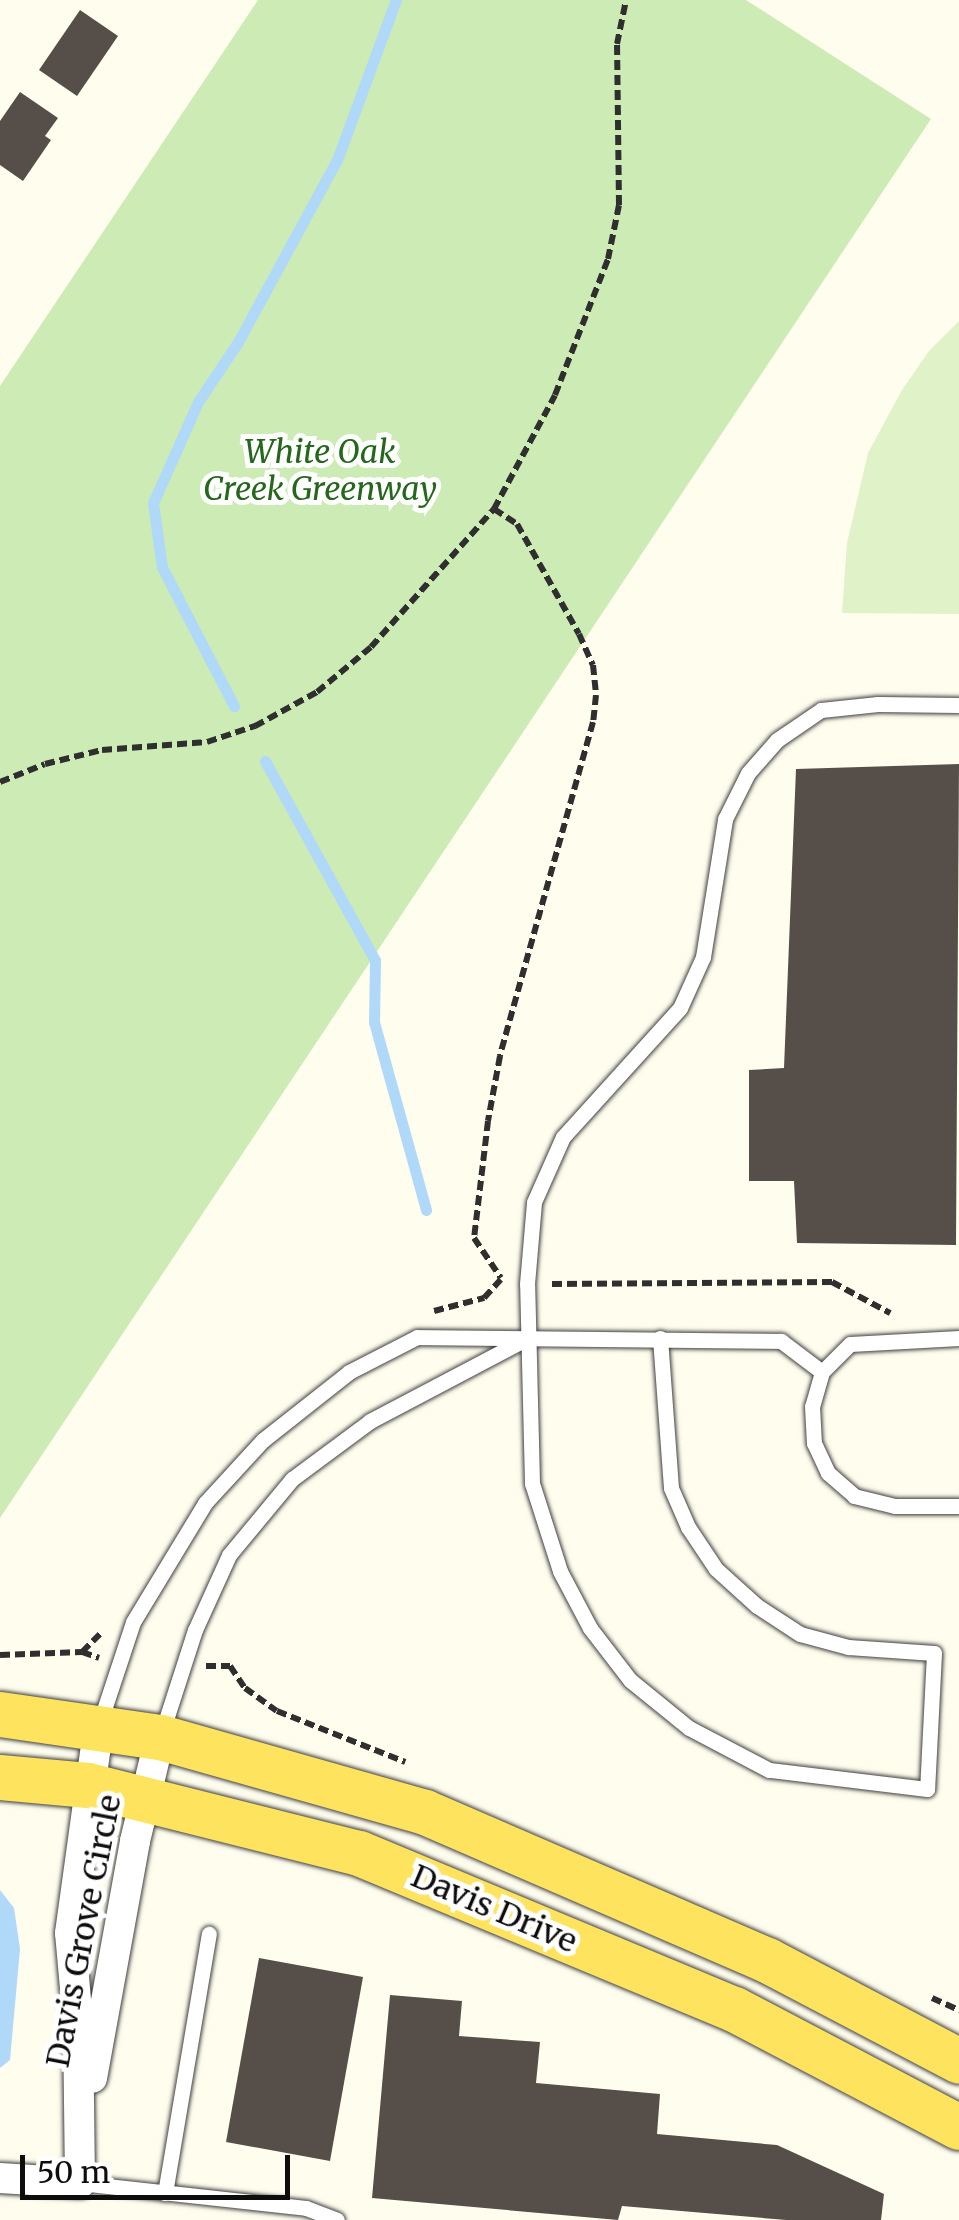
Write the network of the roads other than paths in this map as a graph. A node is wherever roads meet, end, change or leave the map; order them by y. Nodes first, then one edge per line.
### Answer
1 (959, 706) edge
2 (660, 1338) junction
3 (959, 1338) edge
4 (526, 1339) junction
5 (822, 1372) junction
6 (959, 1506) edge
7 (0, 1714) edge
8 (99, 1725) junction
9 (160, 1737) junction
10 (0, 1777) edge
11 (88, 1785) junction
12 (143, 1799) junction
13 (209, 1934) dead end
14 (959, 2061) edge
15 (959, 2126) edge
16 (81, 2140) junction
17 (0, 2178) edge
18 (80, 2183) junction
19 (165, 2193) junction
20 (336, 2220) edge

1 - 4 lane
2 - 4 lane
2 - 4 lane
2 - 5 lane
3 - 5 lane
4 - 8 lane
4 - 9 lane
5 - 6 lane
7 - 8 main road, Davis Drive
8 - 9 main road, Davis Drive
8 - 11 street, Davis Grove Circle
9 - 12 street, Davis Grove Circle
9 - 14 main road, Davis Drive
10 - 11 main road, Davis Drive
11 - 12 main road, Davis Drive
11 - 16 street, Davis Grove Circle
12 - 15 main road, Davis Drive
12 - 16 street, Davis Grove Circle
13 - 19 lane
16 - 18 street, Davis Grove Circle
17 - 18 street
18 - 19 lane
19 - 20 lane

